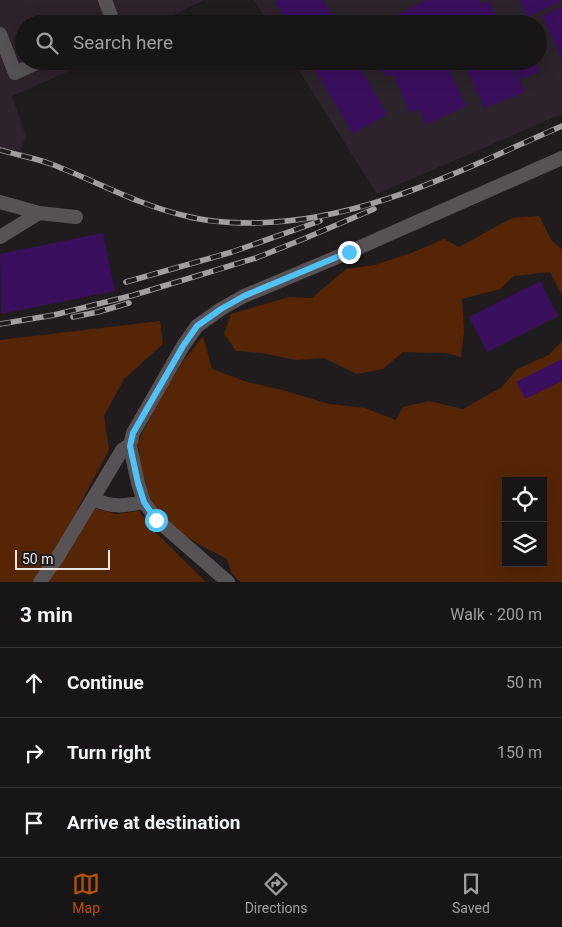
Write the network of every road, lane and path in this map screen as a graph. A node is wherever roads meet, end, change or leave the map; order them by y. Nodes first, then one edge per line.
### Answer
1 (105, 0) edge
2 (111, 15) edge
3 (0, 34) edge
4 (22, 70) edge
5 (562, 158) edge
6 (0, 202) edge
7 (39, 212) junction
8 (76, 217) dead end
9 (0, 237) edge
10 (130, 446) junction
11 (93, 499) junction
12 (144, 502) junction
13 (40, 582) edge
14 (228, 582) edge

1 - 2 lane
3 - 4 lane
5 - 10 lane
6 - 7 lane
7 - 8 lane
7 - 9 lane
10 - 11 lane
10 - 12 lane
11 - 12 lane
11 - 13 lane
12 - 14 lane

